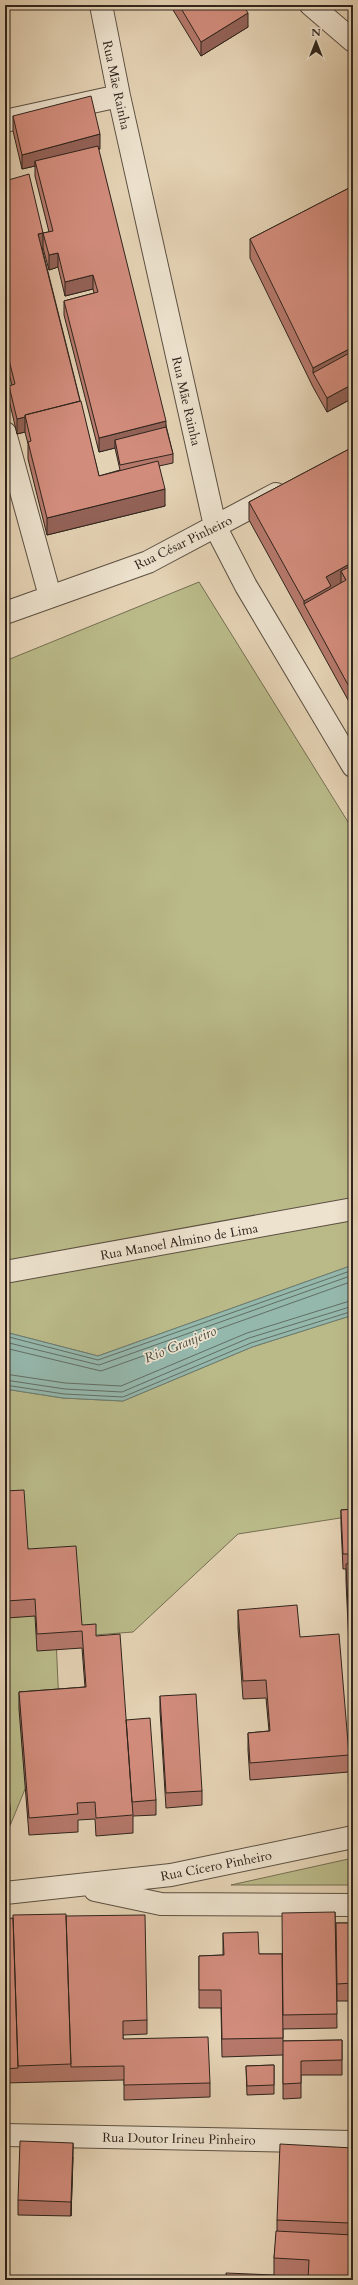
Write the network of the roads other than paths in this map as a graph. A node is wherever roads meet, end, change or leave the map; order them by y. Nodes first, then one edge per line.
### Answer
1 (101, 5) edge
2 (311, 5) edge
3 (353, 41) edge
4 (119, 96) junction
5 (5, 121) edge
6 (5, 433) edge
7 (291, 486) edge
8 (215, 526) junction
9 (50, 596) junction
10 (5, 614) edge
11 (353, 766) edge
12 (353, 1209) edge
13 (5, 1272) edge
14 (353, 1837) edge
15 (78, 1887) junction
16 (5, 1894) edge
17 (353, 1905) edge
18 (5, 2134) edge
19 (353, 2142) edge

1 - 4 street, Rua Mãe Rainha
2 - 3 street
4 - 5 street
4 - 8 street, Rua Mãe Rainha
6 - 9 street
7 - 8 street, Rua César Pinheiro
8 - 9 street, Rua César Pinheiro
8 - 11 street, Rua Mãe Rainha
9 - 10 street, Rua César Pinheiro
12 - 13 street, Rua Manoel Almino de Lima
14 - 15 street, Rua Cícero Pinheiro
15 - 16 street, Rua Cícero Pinheiro
15 - 17 street, Rua Cícero Pinheiro
18 - 19 street, Rua Doutor Irineu Pinheiro

